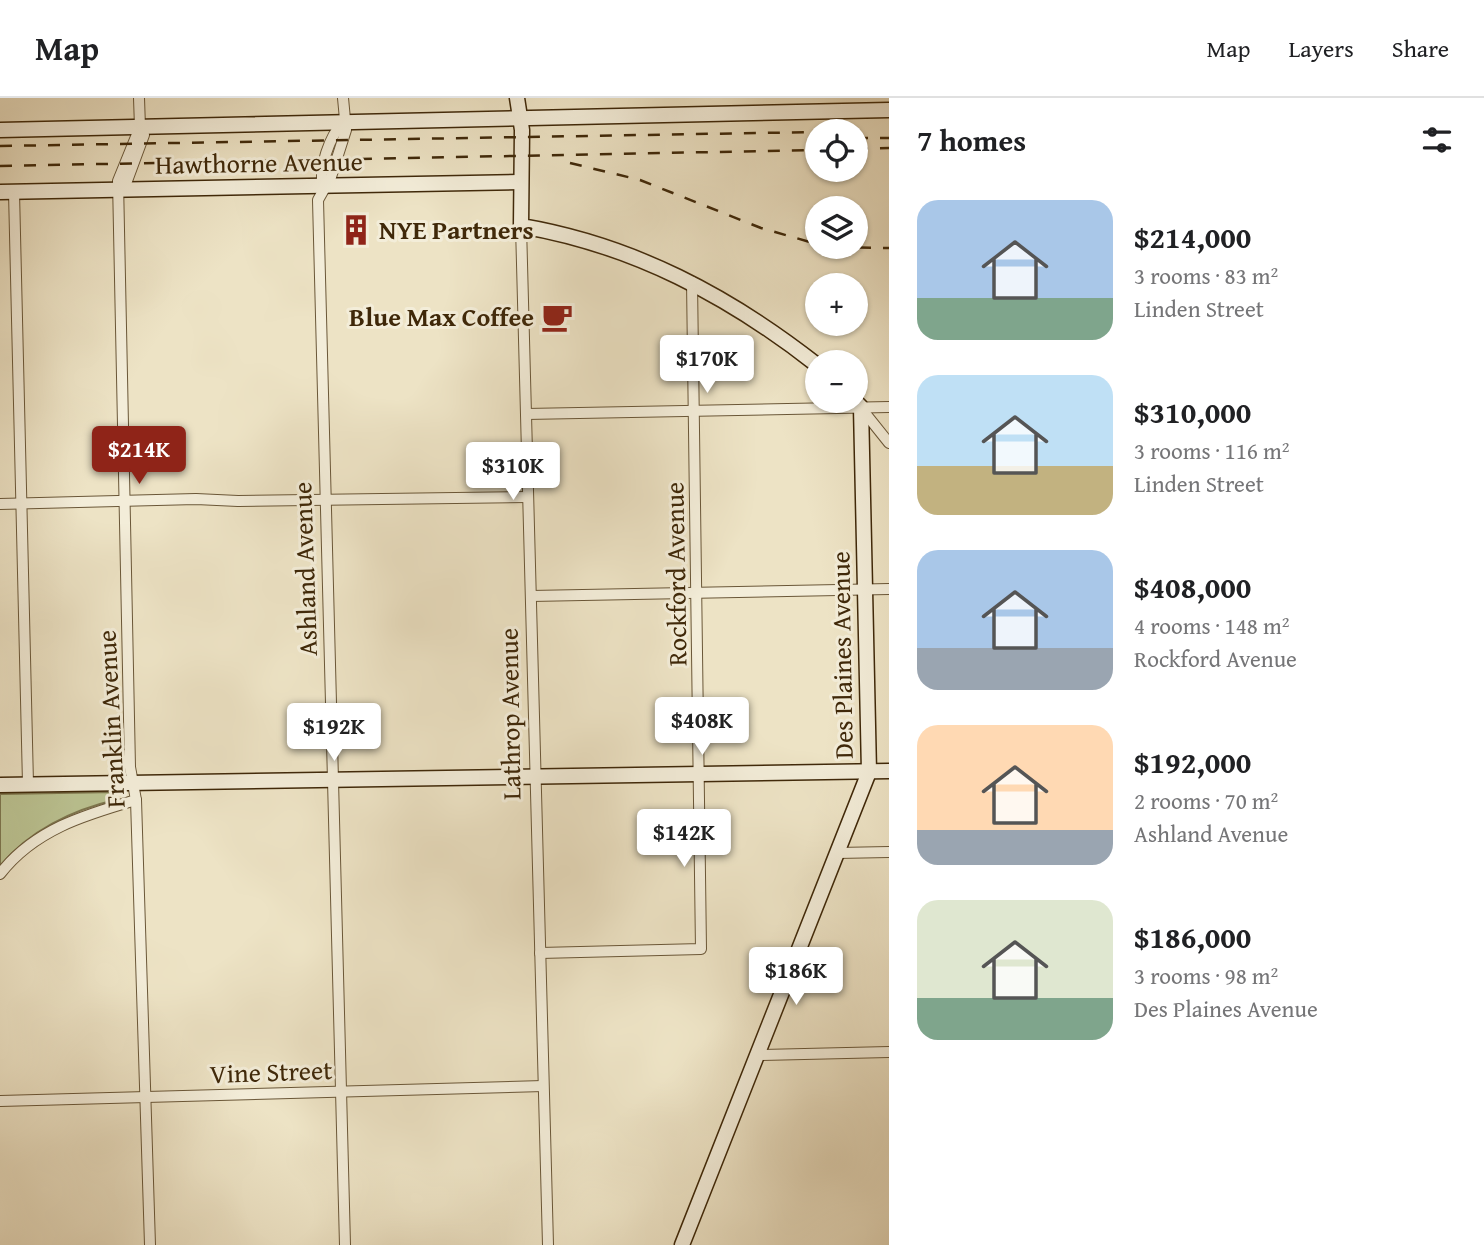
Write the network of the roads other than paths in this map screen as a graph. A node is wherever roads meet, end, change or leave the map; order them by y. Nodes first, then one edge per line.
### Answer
1 (139, 98) edge
2 (343, 98) edge
3 (517, 98) edge
4 (889, 110) edge
5 (518, 117) junction
6 (344, 122) junction
7 (140, 128) junction
8 (0, 130) edge
9 (519, 182) junction
10 (323, 187) junction
11 (119, 190) junction
12 (7, 192) edge
13 (521, 226) junction
14 (692, 282) junction
15 (805, 356) edge
16 (868, 405) edge
17 (805, 406) edge
18 (889, 407) edge
19 (693, 411) junction
20 (858, 413) edge
21 (865, 413) edge
22 (526, 414) junction
23 (889, 443) edge
24 (528, 497) junction
25 (324, 500) junction
26 (124, 501) junction
27 (22, 503) junction
28 (0, 504) edge
29 (865, 589) junction
30 (889, 589) edge
31 (697, 594) junction
32 (531, 596) junction
33 (889, 771) edge
34 (869, 772) junction
35 (699, 775) junction
36 (536, 777) junction
37 (333, 781) junction
38 (133, 783) junction
39 (0, 785) edge
40 (28, 785) junction
41 (136, 800) junction
42 (889, 852) edge
43 (837, 853) junction
44 (0, 874) edge
45 (540, 953) junction
46 (889, 1052) edge
47 (758, 1055) junction
48 (543, 1086) junction
49 (340, 1091) junction
50 (146, 1097) junction
51 (0, 1101) edge
52 (150, 1245) edge
53 (345, 1245) edge
54 (548, 1245) edge
55 (682, 1245) edge

1 - 7 street, Franklin Avenue
2 - 6 street, Ashland Avenue
3 - 5 street, Lathrop Avenue
4 - 5 street
5 - 6 street
5 - 9 street, Lathrop Avenue
6 - 7 street
6 - 10 street, Ashland Avenue
7 - 8 street
7 - 11 street, Franklin Avenue
9 - 10 street, Hawthorne Avenue
9 - 13 street, Lathrop Avenue
10 - 11 street, Hawthorne Avenue
10 - 25 street, Ashland Avenue
11 - 12 street, Hawthorne Avenue
11 - 26 street, Franklin Avenue
12 - 27 street
13 - 14 street
13 - 22 street, Lathrop Avenue
14 - 15 street
14 - 19 street, Rockford Avenue
16 - 18 street
17 - 19 street
19 - 22 street
19 - 31 street, Rockford Avenue
20 - 29 street, Des Plaines Avenue
21 - 23 street
22 - 24 street, Lathrop Avenue
24 - 25 street
24 - 32 street, Lathrop Avenue
25 - 26 street
25 - 37 street, Ashland Avenue
26 - 27 street
26 - 38 street, Franklin Avenue
27 - 28 street
27 - 40 street
29 - 30 street
29 - 31 street
29 - 34 street, Des Plaines Avenue
31 - 32 street
31 - 35 street, Rockford Avenue
32 - 36 street, Lathrop Avenue
33 - 34 street
34 - 35 street
34 - 43 street, Des Plaines Avenue
35 - 36 street
35 - 45 street, Rockford Avenue
36 - 37 street
36 - 45 street, Lathrop Avenue
37 - 38 street
37 - 49 street, Ashland Avenue
38 - 40 street
38 - 41 street, Franklin Avenue
39 - 40 street
41 - 44 street
41 - 50 street, Franklin Avenue
42 - 43 street
43 - 47 street, Des Plaines Avenue
45 - 48 street, Lathrop Avenue
46 - 47 street
47 - 55 street, Des Plaines Avenue
48 - 49 street, Vine Street
48 - 54 street, Lathrop Avenue
49 - 50 street, Vine Street
49 - 53 street, Ashland Avenue
50 - 51 street, Vine Street
50 - 52 street, Franklin Avenue

